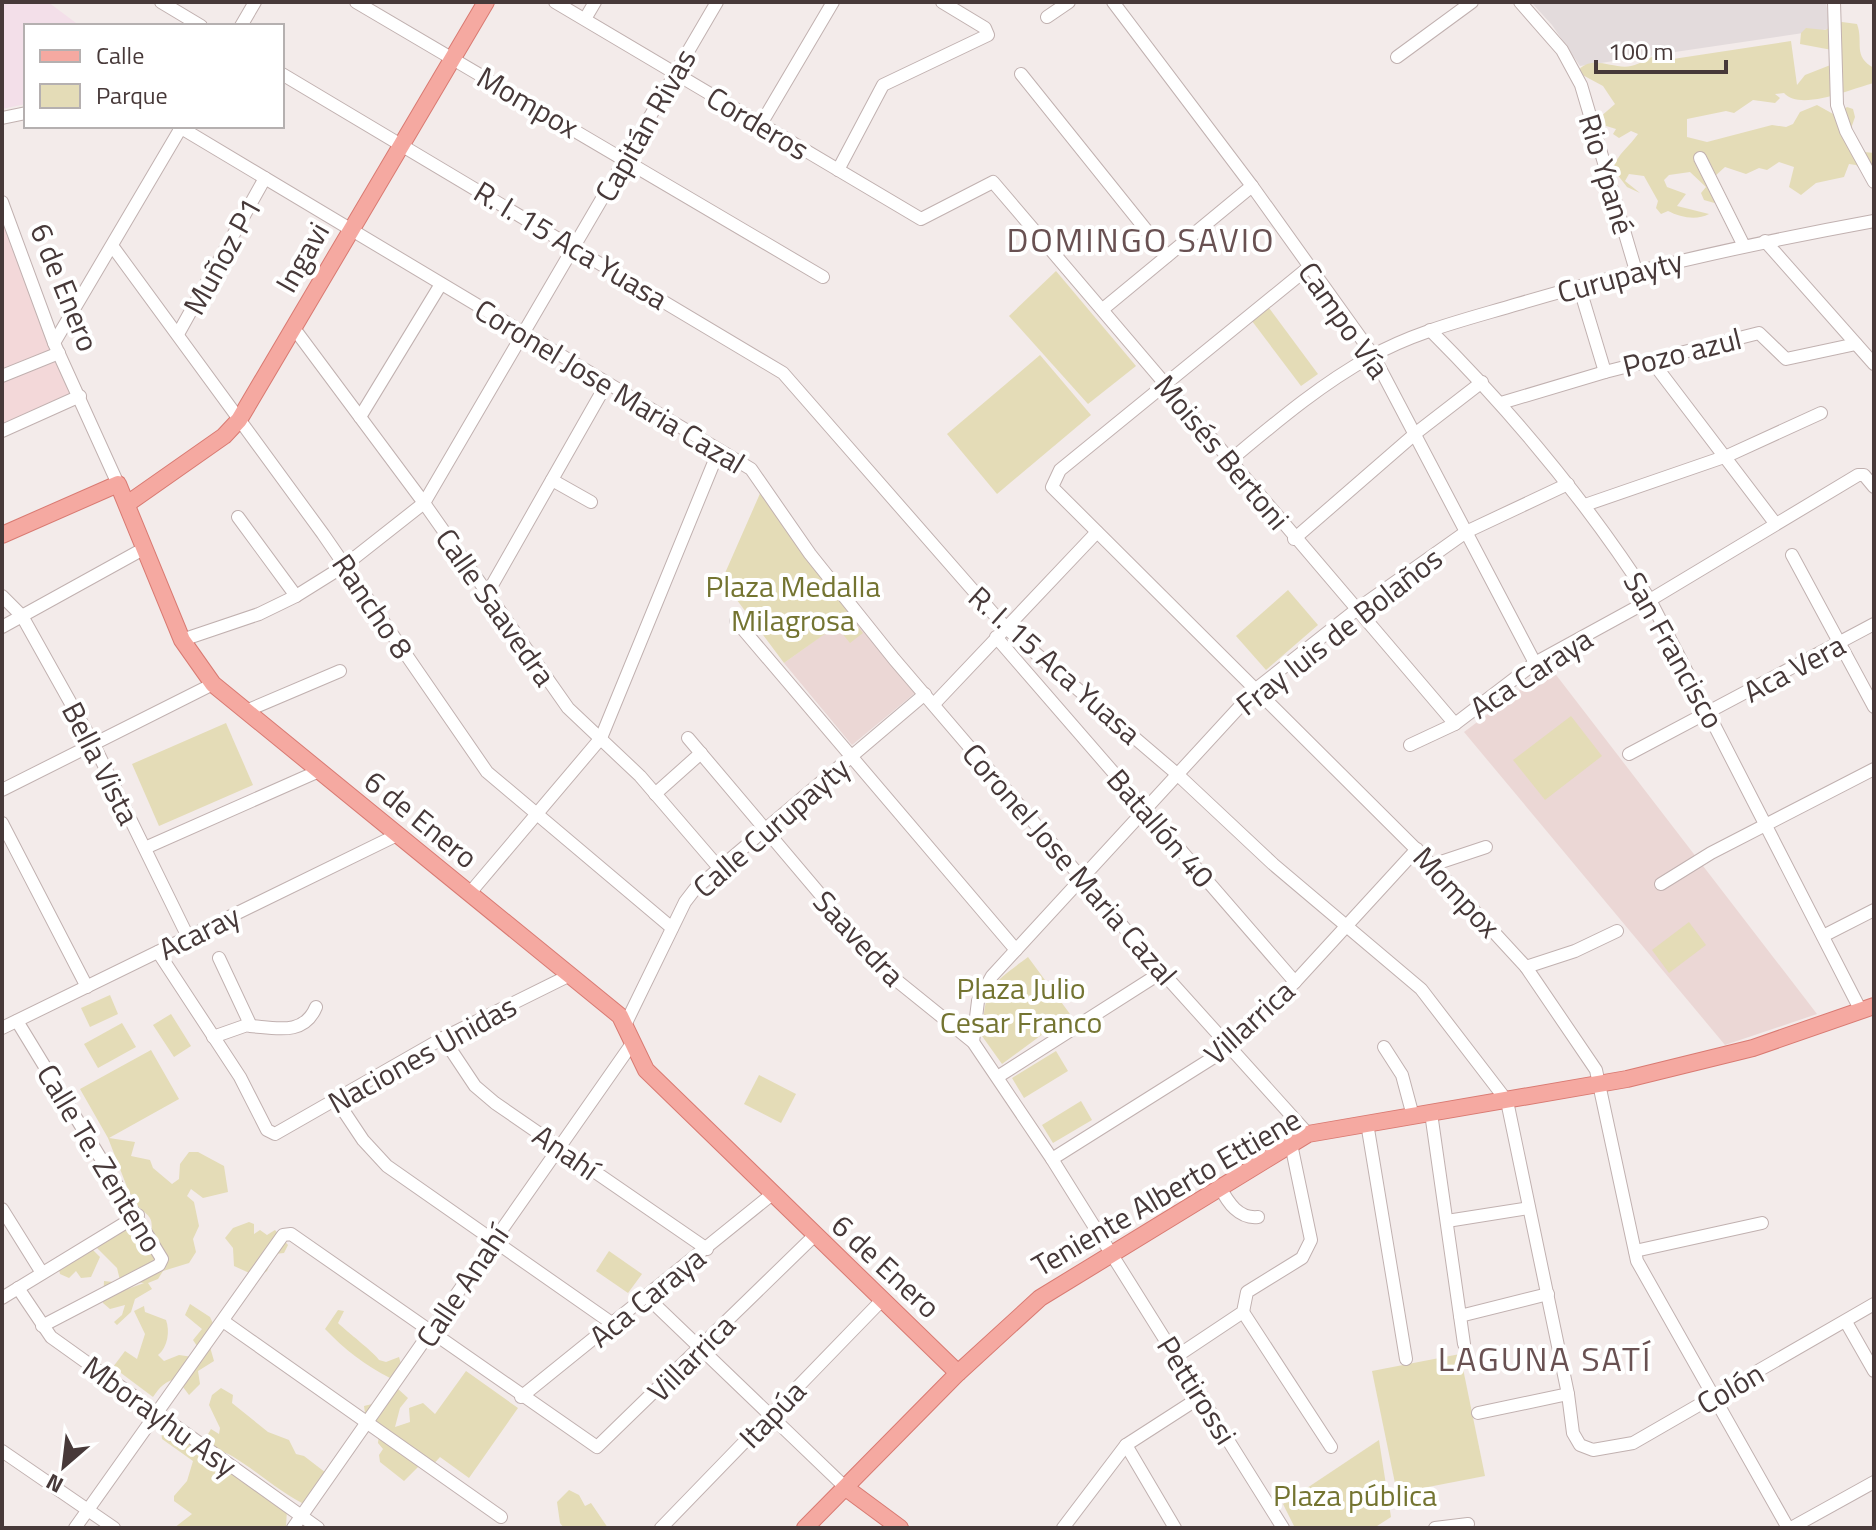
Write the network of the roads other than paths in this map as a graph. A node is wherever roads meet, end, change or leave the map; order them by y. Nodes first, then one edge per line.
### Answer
1 (161, 2) edge
2 (255, 2) edge
3 (356, 2) edge
4 (486, 2) edge
5 (555, 2) edge
6 (595, 2) edge
7 (717, 2) edge
8 (833, 2) edge
9 (942, 2) edge
10 (1069, 2) edge
11 (1113, 2) edge
12 (1472, 2) edge
13 (1520, 2) edge
14 (1834, 2) edge
15 (1047, 17) dead end
16 (585, 19) junction
17 (198, 24) edge
18 (242, 24) edge
19 (1397, 57) dead end
20 (453, 59) junction
21 (675, 73) junction
22 (1021, 74) dead end
23 (284, 75) edge
24 (24, 113) edge
25 (2, 118) edge
26 (761, 124) junction
27 (179, 128) edge
28 (182, 128) edge
29 (400, 145) junction
30 (626, 158) junction
31 (1700, 158) dead end
32 (838, 170) junction
33 (265, 178) junction
34 (989, 182) joint
35 (1874, 182) edge
36 (1252, 186) junction
37 (2, 202) edge
38 (1874, 221) edge
39 (350, 230) junction
40 (1765, 241) junction
41 (1743, 244) junction
42 (574, 246) junction
43 (113, 247) junction
44 (1167, 256) junction
45 (1308, 268) junction
46 (1636, 271) junction
47 (823, 277) dead end
48 (441, 284) junction
49 (1579, 286) junction
50 (1103, 309) junction
51 (293, 327) junction
52 (1430, 330) junction
53 (523, 333) junction
54 (178, 334) junction
55 (1856, 344) junction
56 (56, 348) junction
57 (1373, 355) junction
58 (1651, 360) junction
59 (1874, 364) edge
60 (1605, 372) junction
61 (2, 376) edge
62 (1482, 382) junction
63 (607, 383) junction
64 (1167, 385) junction
65 (80, 396) junction
66 (1501, 403) junction
67 (1821, 413) dead end
68 (360, 417) junction
69 (239, 420) junction
70 (2, 431) edge
71 (1416, 433) junction
72 (719, 450) junction
73 (1727, 456) junction
74 (1228, 462) junction
75 (552, 480) junction
76 (118, 484) junction
77 (1568, 484) junction
78 (1874, 487) edge
79 (591, 502) dead end
80 (424, 503) junction
81 (127, 504) junction
82 (1585, 505) junction
83 (238, 517) dead end
84 (1775, 523) junction
85 (1097, 532) junction
86 (1466, 532) junction
87 (2, 535) edge
88 (1294, 539) junction
89 (145, 548) junction
90 (1792, 555) dead end
91 (344, 566) junction
92 (487, 594) junction
93 (2, 596) edge
94 (296, 596) junction
95 (1650, 600) junction
96 (1356, 610) junction
97 (22, 616) junction
98 (736, 621) dead end
99 (1874, 624) edge
100 (2, 627) edge
101 (1006, 628) junction
102 (996, 637) junction
103 (182, 640) junction
104 (1841, 643) junction
105 (1535, 663) junction
106 (340, 671) dead end
107 (213, 684) junction
108 (1256, 689) junction
109 (929, 699) junction
110 (1874, 707) edge
111 (246, 711) junction
112 (1709, 713) junction
113 (1455, 724) junction
114 (601, 738) junction
115 (688, 738) dead end
116 (93, 743) junction
117 (1410, 745) dead end
118 (701, 753) junction
119 (1629, 754) dead end
120 (850, 758) junction
121 (1874, 769) edge
122 (319, 771) junction
123 (1177, 774) junction
124 (2, 790) edge
125 (655, 794) junction
126 (1145, 811) junction
127 (536, 813) junction
128 (2, 823) edge
129 (1769, 825) junction
130 (766, 832) junction
131 (397, 835) junction
132 (1486, 847) dead end
133 (145, 848) junction
134 (1417, 849) junction
135 (1432, 865) junction
136 (720, 869) junction
137 (1083, 879) junction
138 (1661, 884) dead end
139 (469, 894) junction
140 (1874, 910) edge
141 (1346, 927) junction
142 (672, 928) junction
143 (1617, 931) dead end
144 (1823, 936) junction
145 (188, 937) junction
146 (1016, 950) junction
147 (158, 952) junction
148 (219, 958) dead end
149 (1526, 967) junction
150 (1162, 972) junction
151 (570, 975) junction
152 (1295, 982) junction
153 (87, 987) junction
154 (316, 1007) dead end
155 (1867, 1008) edge
156 (17, 1021) junction
157 (625, 1025) junction
158 (250, 1026) junction
159 (2, 1028) edge
160 (213, 1037) junction
161 (443, 1038) junction
162 (973, 1042) junction
163 (631, 1045) junction
164 (1230, 1047) junction
165 (1384, 1047) dead end
166 (999, 1076) junction
167 (1599, 1084) junction
168 (337, 1101) junction
169 (1507, 1101) junction
170 (1431, 1113) junction
171 (1413, 1116) junction
172 (1367, 1123) junction
173 (1308, 1134) junction
174 (1291, 1144) junction
175 (557, 1147) junction
176 (1052, 1159) junction
177 (1220, 1187) junction
178 (771, 1195) junction
179 (1529, 1208) junction
180 (2, 1209) edge
181 (138, 1215) junction
182 (1258, 1217) dead end
183 (1447, 1221) junction
184 (1762, 1223) dead end
185 (814, 1236) junction
186 (495, 1238) junction
187 (707, 1249) junction
188 (1635, 1251) junction
189 (1109, 1253) junction
190 (42, 1273) junction
191 (18, 1288) junction
192 (1548, 1294) junction
193 (647, 1297) junction
194 (2, 1298) edge
195 (882, 1300) junction
196 (1874, 1304) edge
197 (1243, 1312) junction
198 (1460, 1316) junction
199 (223, 1321) junction
200 (1846, 1322) junction
201 (613, 1324) junction
202 (42, 1326) junction
203 (431, 1332) junction
204 (1464, 1344) dead end
205 (701, 1349) junction
206 (1177, 1356) junction
207 (1406, 1359) dead end
208 (1874, 1371) edge
209 (958, 1373) junction
210 (1568, 1394) junction
211 (1202, 1396) junction
212 (1715, 1396) junction
213 (521, 1397) junction
214 (155, 1413) junction
215 (1478, 1413) dead end
216 (769, 1417) junction
217 (368, 1422) junction
218 (1126, 1445) junction
219 (1580, 1445) joint
220 (1331, 1447) dead end
221 (2, 1451) edge
222 (1874, 1482) edge
223 (846, 1488) junction
224 (88, 1510) junction
225 (501, 1517) dead end
226 (297, 1522) edge
227 (1468, 1524) dead end
228 (75, 1528) edge
229 (114, 1528) edge
230 (318, 1528) edge
231 (661, 1528) edge
232 (805, 1528) edge
233 (900, 1528) edge
234 (1063, 1528) edge
235 (1175, 1528) edge
236 (1283, 1528) edge
237 (1435, 1528) edge
238 (1790, 1528) edge

1 - 17 street
2 - 18 street
3 - 20 street, Mompox
4 - 20 main road, Ingavi
5 - 16 street, Corderos
6 - 16 street
7 - 21 street, Capitán Rivas
8 - 26 street
9 - 32 street
10 - 15 street
11 - 36 street, Campo Vía
12 - 19 street
13 - 46 street, Rio Ypané
14 - 35 street
16 - 21 street, Corderos
20 - 29 main road, Ingavi
20 - 30 street, Mompox
21 - 26 street, Corderos
21 - 30 street, Capitán Rivas
22 - 44 street
23 - 29 street, R. I. 15 Aca Yuasa
24 - 25 street
26 - 32 street, Corderos
27 - 43 street
28 - 33 street, Coronel Jose Maria Cazal
29 - 39 main road, Ingavi
29 - 42 street, R. I. 15 Aca Yuasa
30 - 42 street, Capitán Rivas
30 - 47 street, Mompox
31 - 41 street
32 - 34 street, Corderos
33 - 39 street, Coronel Jose Maria Cazal
33 - 54 street, Muñoz P1
34 - 50 street, Moisés Bertoni
36 - 44 street
36 - 45 street, Campo Vía
37 - 56 street, 6 de Enero
38 - 40 street, Curupayty
39 - 48 street, Coronel Jose Maria Cazal
39 - 51 main road, Ingavi
40 - 41 street, Curupayty
40 - 55 street
41 - 46 street, Curupayty
42 - 53 street, Capitán Rivas
42 - 101 street, R. I. 15 Aca Yuasa
43 - 54 street, Rancho 8
43 - 56 street
44 - 50 street
45 - 57 street, Campo Vía
45 - 64 street
46 - 49 street, Curupayty
48 - 53 street, Coronel Jose Maria Cazal
48 - 68 street
49 - 52 street, Curupayty
49 - 60 street
50 - 64 street, Moisés Bertoni
51 - 68 street, Calle Saavedra
51 - 69 main road, Ingavi
52 - 57 street, Curupayty
52 - 62 street, San Francisco
53 - 63 street, Coronel Jose Maria Cazal
53 - 80 street, Capitán Rivas
54 - 69 street, Rancho 8
55 - 58 street, Pozo azul
55 - 59 street
56 - 61 street
56 - 65 street, 6 de Enero
57 - 71 street, Campo Vía
57 - 74 street, Curupayty
58 - 60 street, Pozo azul
58 - 73 street
60 - 66 street, Pozo azul
62 - 66 street, San Francisco
62 - 71 street
63 - 72 street, Coronel Jose Maria Cazal
63 - 75 street
64 - 74 street, Moisés Bertoni
64 - 85 street, Mompox
65 - 70 street
65 - 76 street, 6 de Enero
66 - 77 street, San Francisco
67 - 73 street
68 - 80 street, Calle Saavedra
69 - 81 main road, Ingavi
69 - 91 street, Rancho 8
71 - 86 street, Campo Vía
71 - 88 street
72 - 109 street, Coronel Jose Maria Cazal
72 - 114 street
73 - 82 street
73 - 84 street
74 - 88 street, Moisés Bertoni
75 - 79 street
75 - 92 street
76 - 81 main road, 6 de Enero
76 - 87 main road
77 - 82 street, San Francisco
77 - 86 street, Fray luis de Bolaños
78 - 84 street, Aca Caraya
80 - 91 street, Capitán Rivas
80 - 92 street, Calle Saavedra
81 - 89 main road, 6 de Enero
82 - 95 street, San Francisco
83 - 94 street
84 - 95 street, Aca Caraya
85 - 101 street, Calle Curupayty
85 - 108 street, Mompox
86 - 96 street, Fray luis de Bolaños
86 - 105 street, Campo Vía
88 - 96 street, Moisés Bertoni
89 - 97 street
89 - 103 main road, 6 de Enero
90 - 104 street
91 - 94 street, Capitán Rivas
91 - 127 street, Rancho 8
92 - 114 street, Calle Saavedra
93 - 97 street, Bella Vista
94 - 103 street, Capitán Rivas
95 - 105 street, Aca Caraya
95 - 112 street, San Francisco
96 - 108 street, Fray luis de Bolaños
96 - 113 street, Moisés Bertoni
97 - 100 street
97 - 116 street, Bella Vista
98 - 120 street
99 - 104 street, Aca Vera
101 - 102 street, Calle Curupayty
101 - 123 street, R. I. 15 Aca Yuasa
102 - 109 street, Calle Curupayty
102 - 126 street, Batallón 40
103 - 107 main road, 6 de Enero
104 - 110 street
104 - 112 street, Aca Vera
105 - 113 street, Aca Caraya
106 - 111 street
107 - 111 main road, 6 de Enero
107 - 116 street
108 - 123 street, Fray luis de Bolaños
108 - 134 street, Mompox
109 - 120 street, Calle Curupayty
109 - 137 street, Coronel Jose Maria Cazal
111 - 122 main road, 6 de Enero
112 - 119 street, Aca Vera
112 - 129 street, San Francisco
113 - 117 street, Aca Caraya
114 - 125 street, Calle Saavedra
114 - 127 street
115 - 118 street, Saavedra
116 - 124 street
116 - 133 street, Bella Vista
118 - 125 street
118 - 130 street, Saavedra
120 - 130 street, Calle Curupayty
120 - 146 street
121 - 129 street
122 - 131 main road, 6 de Enero
122 - 133 street
123 - 126 street, Fray luis de Bolaños
123 - 141 street, R. I. 15 Aca Yuasa
125 - 136 street, Calle Saavedra
126 - 137 street, Fray luis de Bolaños
126 - 152 street, Batallón 40
127 - 139 street
127 - 142 street, Rancho 8
128 - 153 street
129 - 138 street
129 - 144 street, San Francisco
130 - 136 street, Calle Curupayty
130 - 162 street, Saavedra
131 - 139 main road, 6 de Enero
131 - 145 street, Acaray
132 - 135 street
133 - 145 street, Bella Vista
134 - 135 street, Mompox
134 - 141 street, Villarrica
135 - 149 street, Mompox
136 - 142 street, Calle Curupayty
137 - 146 street, Fray luis de Bolaños
137 - 150 street, Coronel Jose Maria Cazal
139 - 151 main road, 6 de Enero
140 - 144 street
141 - 152 street, Villarrica
141 - 169 street, R. I. 15 Aca Yuasa
142 - 157 street, Calle Curupayty
143 - 149 street
144 - 155 street, San Francisco
145 - 147 street, Acaray
146 - 162 street, Fray luis de Bolaños
147 - 153 street, Acaray
147 - 160 street
148 - 158 street
149 - 167 street, Mompox
150 - 164 street, Coronel Jose Maria Cazal
150 - 166 street
151 - 157 main road, 6 de Enero
151 - 161 street, Naciones Unidas
152 - 164 street, Villarrica
153 - 156 street, Acaray
154 - 158 street
155 - 167 main road, Teniente Alberto Ettiene
156 - 159 street, Acaray
156 - 181 street, Calle Te. Zenteno
157 - 163 main road, 6 de Enero
158 - 160 street
160 - 168 street, Naciones Unidas
161 - 168 street, Naciones Unidas
161 - 175 street, Anahí
162 - 166 street, Saavedra
163 - 175 street, Calle Anahí
163 - 178 main road, 6 de Enero
164 - 173 street, Coronel Jose Maria Cazal
164 - 176 street, Villarrica
165 - 171 street
166 - 176 street, Saavedra
167 - 169 main road, Teniente Alberto Ettiene
167 - 188 street, Mompox
168 - 186 street
169 - 170 main road, Teniente Alberto Ettiene
169 - 179 street, R. I. 15 Aca Yuasa
170 - 171 main road, Teniente Alberto Ettiene
170 - 183 street
171 - 172 main road, Teniente Alberto Ettiene
172 - 173 main road, Teniente Alberto Ettiene
172 - 207 street
173 - 174 main road, Teniente Alberto Ettiene
174 - 177 main road, Teniente Alberto Ettiene
174 - 197 street
175 - 186 street, Calle Anahí
175 - 187 street, Anahí
176 - 189 street, Saavedra
177 - 182 street
177 - 189 main road, Teniente Alberto Ettiene
178 - 185 main road, 6 de Enero
178 - 187 street, Aca Caraya
179 - 183 street
179 - 192 street, R. I. 15 Aca Yuasa
180 - 190 street
181 - 190 street
181 - 202 street, Calle Te. Zenteno
183 - 198 street
184 - 188 street
185 - 195 main road, 6 de Enero
185 - 205 street, Villarrica
186 - 201 street
186 - 203 street, Calle Anahí
187 - 193 street, Aca Caraya
188 - 212 street, Mompox
189 - 206 street, Pettirossi
189 - 209 main road, Teniente Alberto Ettiene
190 - 191 street
191 - 194 street
191 - 202 street, Mborayhu Asy
192 - 198 street
192 - 210 street, R. I. 15 Aca Yuasa
193 - 201 street, Aca Caraya
193 - 205 street
195 - 209 main road, 6 de Enero
195 - 216 street, Itapúa
196 - 200 street, Colón
197 - 206 street
197 - 220 street
198 - 204 street
199 - 203 street
199 - 214 street
199 - 217 street
200 - 208 street
200 - 212 street, Colón
201 - 213 street, Aca Caraya
202 - 214 street, Mborayhu Asy
203 - 213 street
203 - 217 street, Calle Anahí
205 - 213 street, Villarrica
205 - 216 street
206 - 211 street, Pettirossi
209 - 223 main road, Teniente Alberto Ettiene
210 - 215 street
210 - 219 street, R. I. 15 Aca Yuasa
211 - 218 street
211 - 236 street, Pettirossi
212 - 219 street, Colón
212 - 238 street, Mompox
214 - 224 street
214 - 226 street, Mborayhu Asy
216 - 223 street
216 - 231 street, Itapúa
217 - 225 street
217 - 226 street, Calle Anahí
218 - 234 street
218 - 235 street
221 - 224 street
222 - 238 street
223 - 232 main road, Teniente Alberto Ettiene
223 - 233 main road
224 - 228 street
224 - 229 street
226 - 230 street, Mborayhu Asy
227 - 237 street

